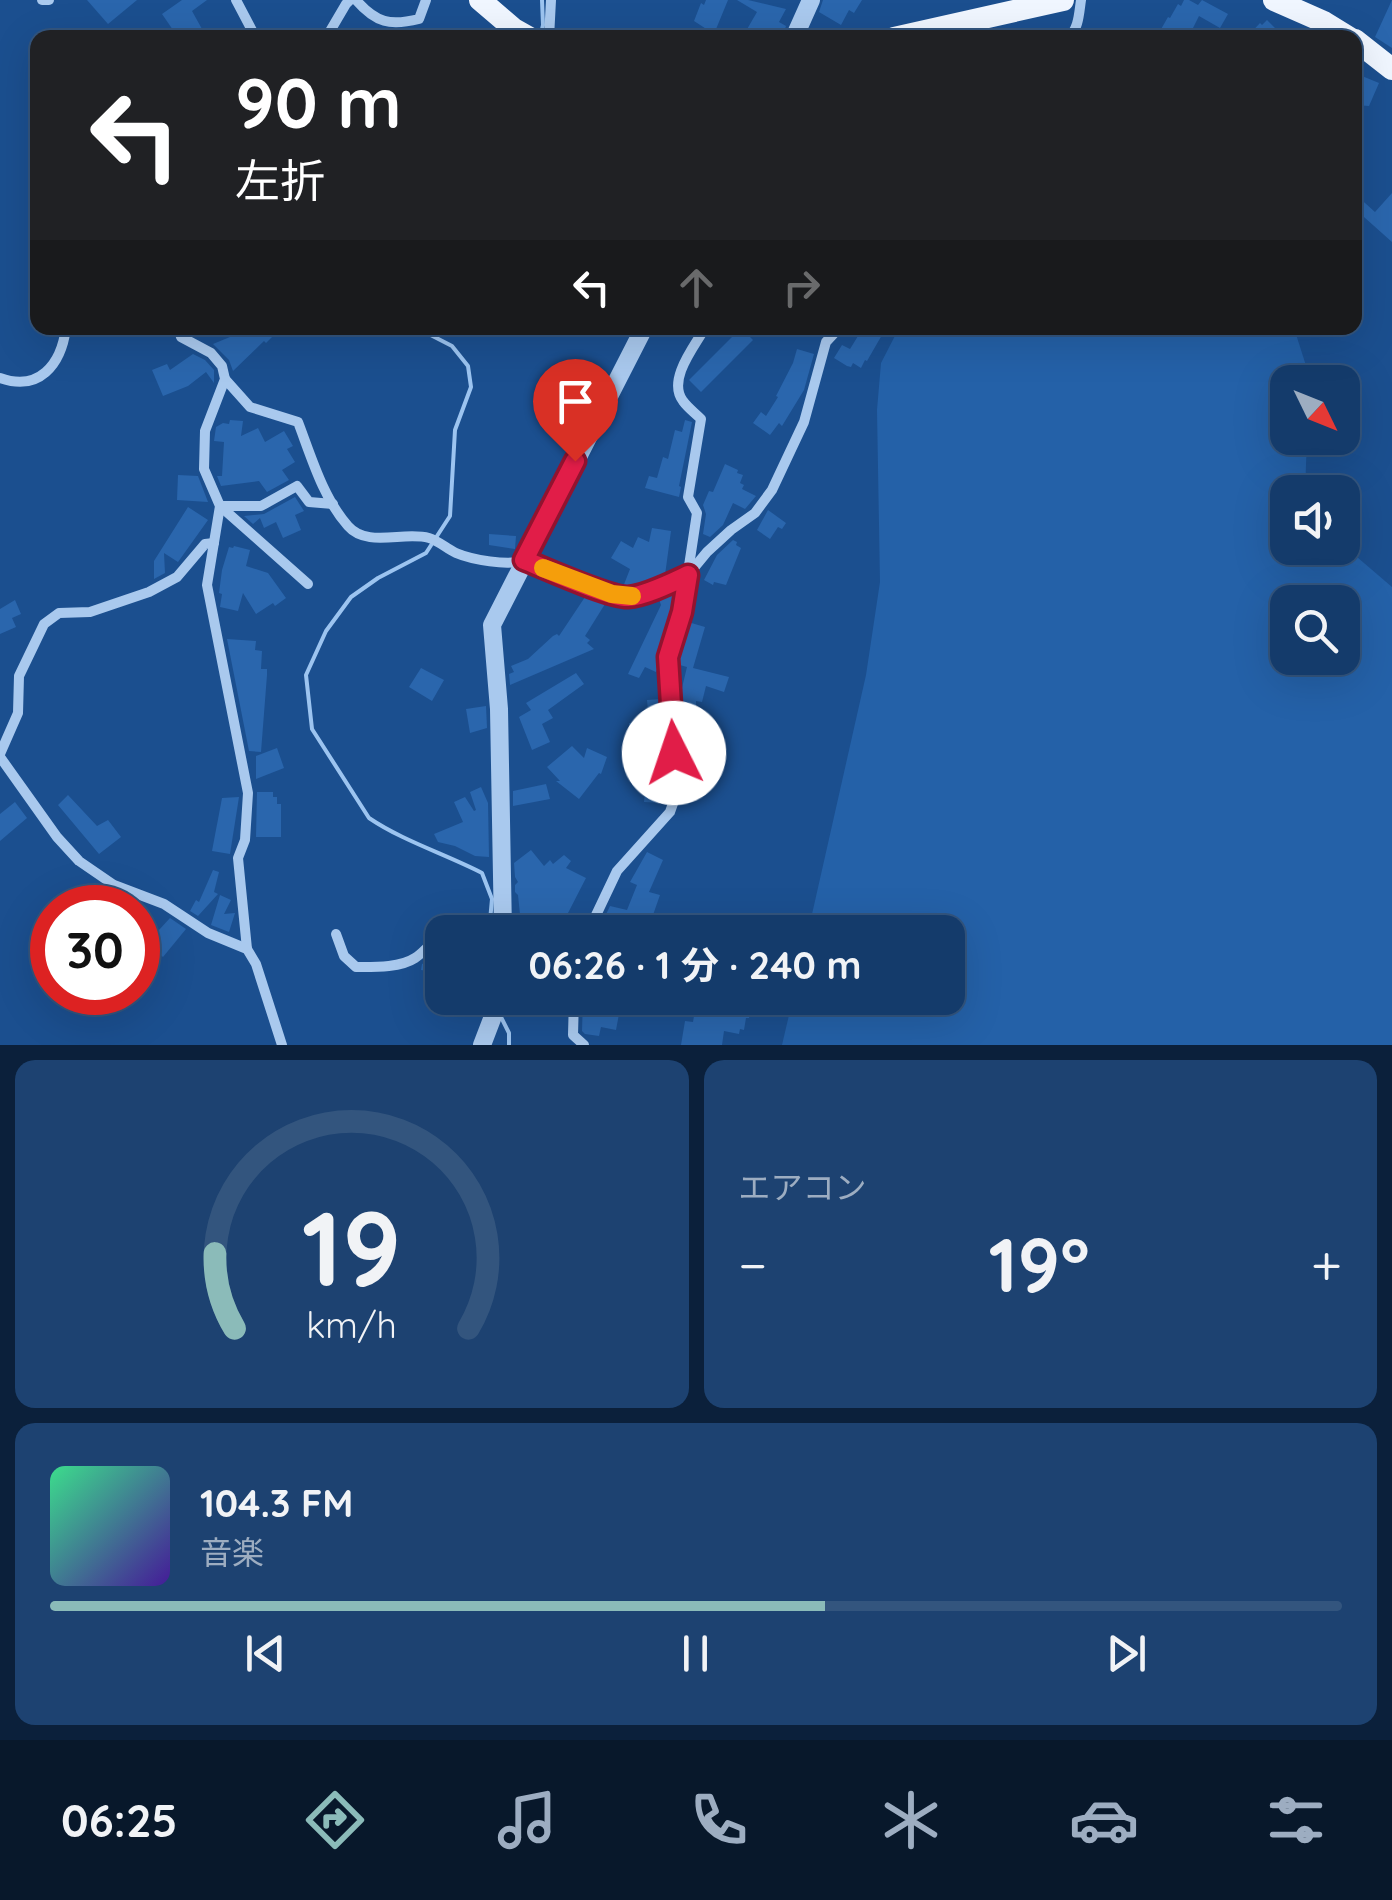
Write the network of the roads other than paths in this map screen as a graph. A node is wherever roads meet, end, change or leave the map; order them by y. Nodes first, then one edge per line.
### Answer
1 (236, 0) edge
2 (353, 0) edge
3 (426, 0) edge
4 (480, 0) edge
5 (550, 0) edge
6 (812, 0) edge
7 (1063, 0) edge
8 (1081, 0) edge
9 (1274, 0) edge
10 (252, 30) edge
11 (331, 30) edge
12 (516, 30) edge
13 (549, 30) edge
14 (798, 30) edge
15 (930, 30) edge
16 (1074, 30) edge
17 (1338, 30) edge
18 (1362, 45) edge
19 (1390, 62) edge
20 (65, 335) edge
21 (180, 335) edge
22 (640, 335) edge
23 (701, 335) edge
24 (832, 335) edge
25 (0, 378) edge
26 (225, 380) junction
27 (333, 504) junction
28 (220, 506) junction
29 (214, 543) junction
30 (524, 560) junction
31 (688, 575) junction
32 (308, 584) dead end
33 (0, 756) edge
34 (503, 915) edge
35 (596, 915) edge
36 (336, 934) dead end
37 (247, 949) junction
38 (425, 949) edge
39 (493, 1015) edge
40 (574, 1015) edge
41 (282, 1045) edge
42 (482, 1045) edge
43 (584, 1045) edge

1 - 10 street
2 - 3 street
2 - 11 street
4 - 12 main road
5 - 13 street
6 - 14 street
7 - 15 main road
8 - 16 street
9 - 17 main road
18 - 19 main road
20 - 25 street
21 - 26 street
22 - 30 street
23 - 31 street
24 - 31 street
26 - 27 street
26 - 28 street
27 - 28 street
27 - 30 street
28 - 29 street
28 - 32 street
29 - 33 street
29 - 37 street
30 - 31 street
30 - 34 street
31 - 35 street
33 - 37 street
36 - 38 street
37 - 41 street
39 - 42 street
40 - 43 street

